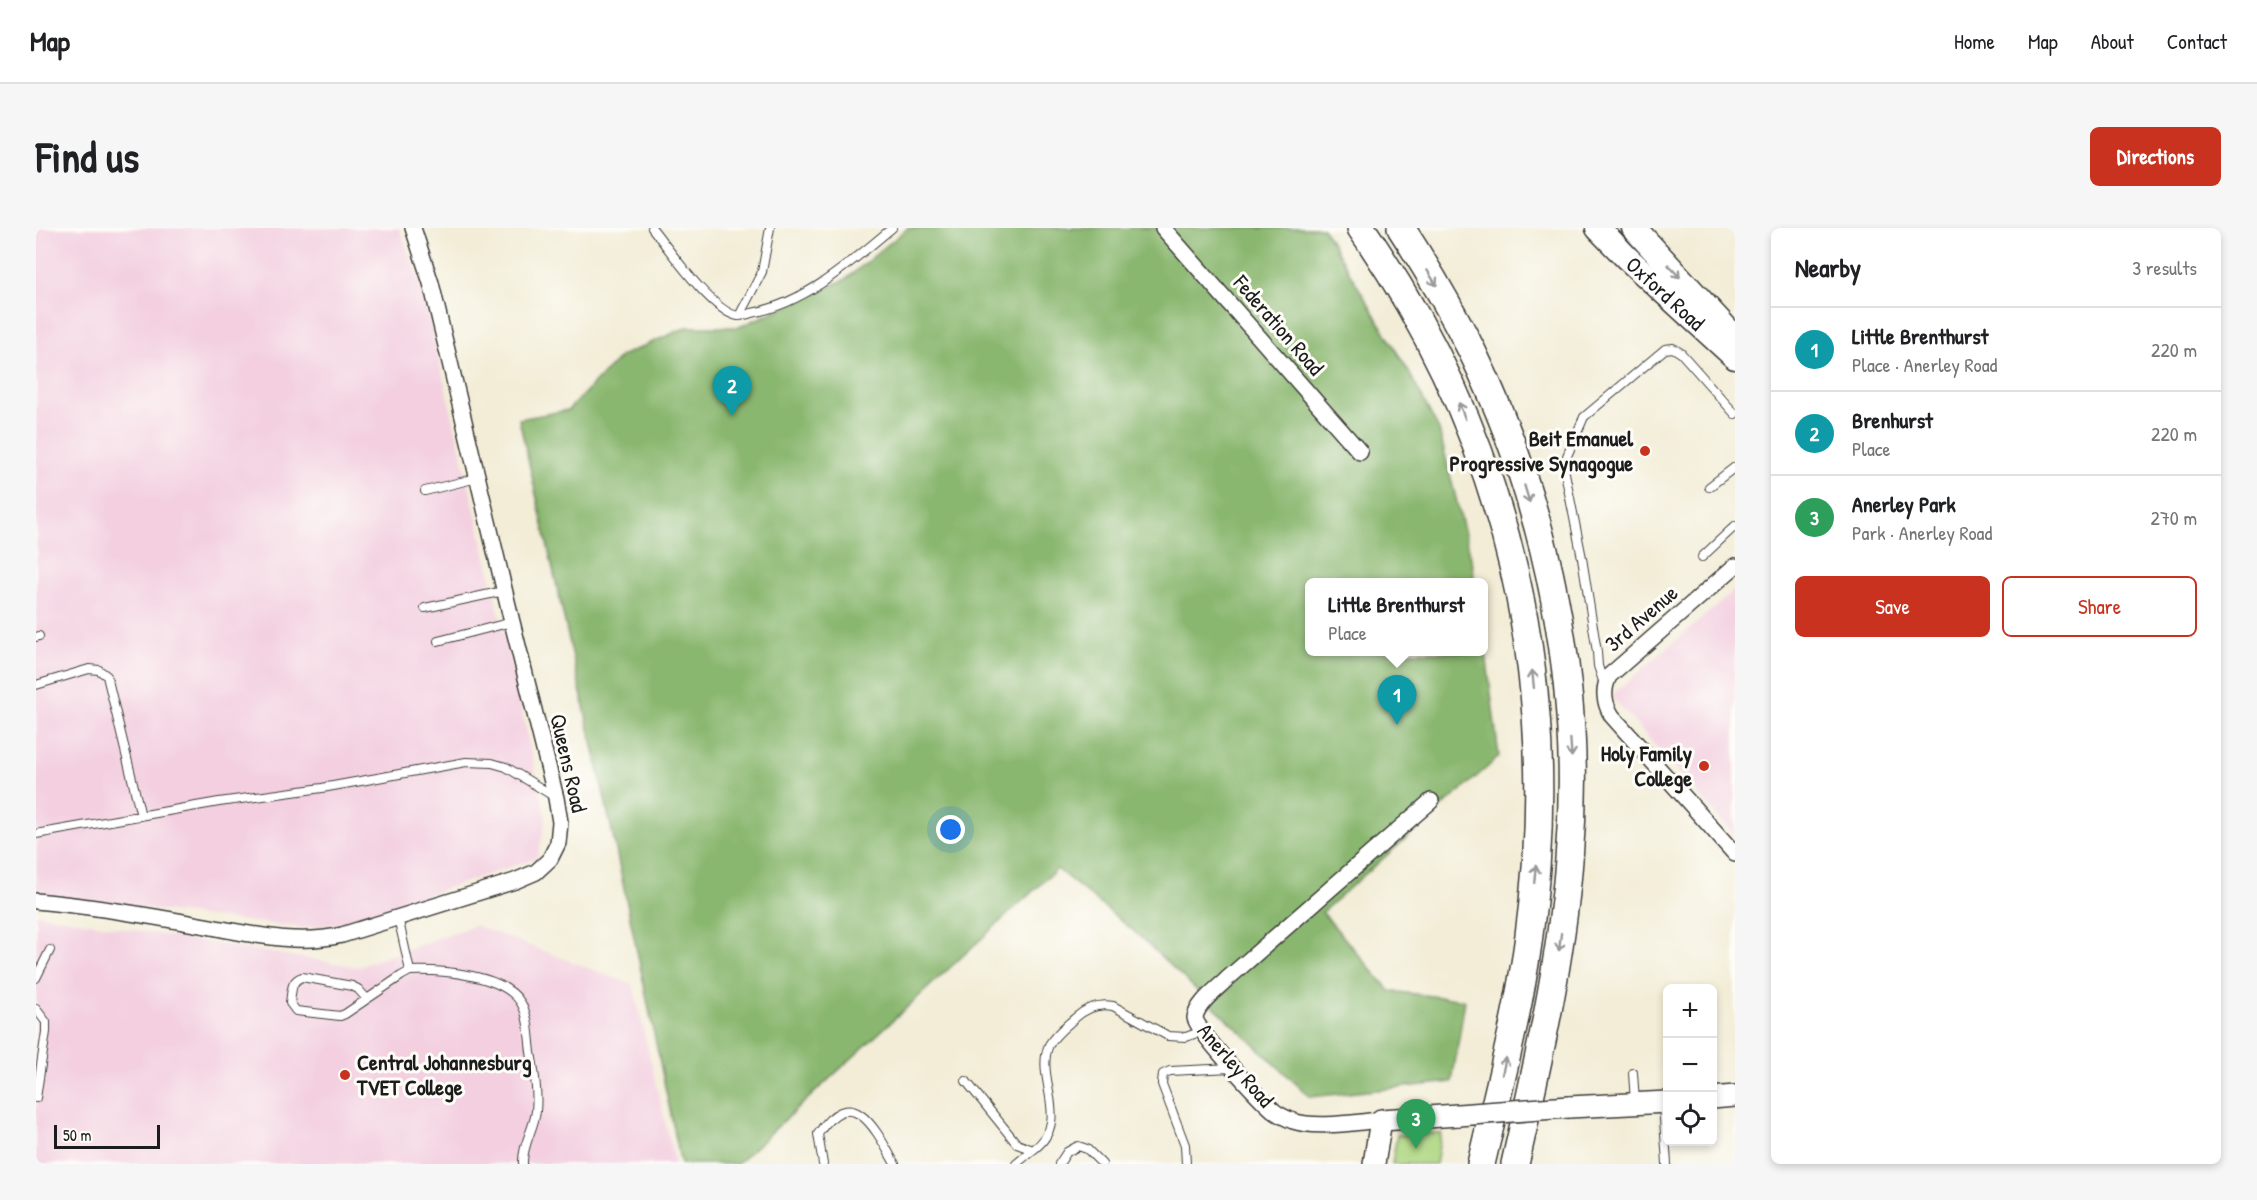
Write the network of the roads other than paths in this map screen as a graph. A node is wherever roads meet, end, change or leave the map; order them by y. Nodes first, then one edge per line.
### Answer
1 (414, 228) edge
2 (652, 228) edge
3 (770, 228) edge
4 (892, 228) edge
5 (1163, 228) edge
6 (1361, 228) edge
7 (1401, 228) edge
8 (1634, 228) edge
9 (1609, 232) edge
10 (739, 316) junction
11 (1735, 338) edge
12 (1735, 357) edge
13 (1735, 414) edge
14 (1360, 452) dead end
15 (1735, 467) edge
16 (477, 478) junction
17 (1709, 488) dead end
18 (425, 491) dead end
19 (1735, 526) edge
20 (1702, 557) dead end
21 (1735, 566) edge
22 (504, 591) junction
23 (424, 608) dead end
24 (512, 622) junction
25 (438, 641) dead end
26 (36, 685) edge
27 (1605, 688) junction
28 (556, 798) junction
29 (1431, 801) dead end
30 (141, 816) junction
31 (36, 834) edge
32 (1735, 854) edge
33 (36, 902) edge
34 (398, 917) junction
35 (50, 950) dead end
36 (410, 972) junction
37 (36, 978) edge
38 (367, 999) junction
39 (36, 1009) edge
40 (1202, 1031) junction
41 (1234, 1068) junction
42 (1633, 1073) dead end
43 (966, 1082) dead end
44 (1735, 1096) edge
45 (36, 1098) edge
46 (1717, 1098) edge
47 (1663, 1102) edge
48 (1635, 1104) junction
49 (1381, 1120) junction
50 (1666, 1146) edge
51 (1032, 1150) junction
52 (523, 1164) edge
53 (823, 1164) edge
54 (895, 1164) edge
55 (1016, 1164) edge
56 (1059, 1164) edge
57 (1102, 1164) edge
58 (1186, 1164) edge
59 (1374, 1164) edge
60 (1481, 1164) edge
61 (1515, 1164) edge
62 (1667, 1164) edge

1 - 16 street, Queens Road
2 - 10 lane
3 - 10 lane
4 - 10 lane
5 - 14 street, Federation Road
60 -> 6 highway
7 -> 61 highway
8 -> 11 main road, Oxford Road
9 - 12 main road, Oxford Road
13 - 27 lane
15 - 17 lane
16 - 18 lane
16 - 22 street, Queens Road
19 - 20 lane
21 - 27 street, 3rd Avenue
22 - 23 lane
22 - 24 street, Queens Road
24 - 25 lane
24 - 28 street, Queens Road
26 - 30 lane
27 - 32 street
28 - 30 lane
28 - 34 street, Queens Road
29 - 40 street, Anerley Road
30 - 31 lane
33 - 34 street, Queens Road
34 - 36 lane
35 - 37 lane
36 - 38 lane
36 - 52 lane
38 - 38 lane
39 - 45 lane
40 - 41 street, Anerley Road
40 - 51 lane
41 - 49 street, Anerley Road
41 - 58 lane
42 - 48 lane
43 - 51 lane
44 - 46 street
47 - 48 street, Anerley Road
48 - 49 street, Anerley Road, bridge
49 - 59 street
50 - 62 lane
51 - 55 lane
53 - 54 lane
56 - 57 lane

